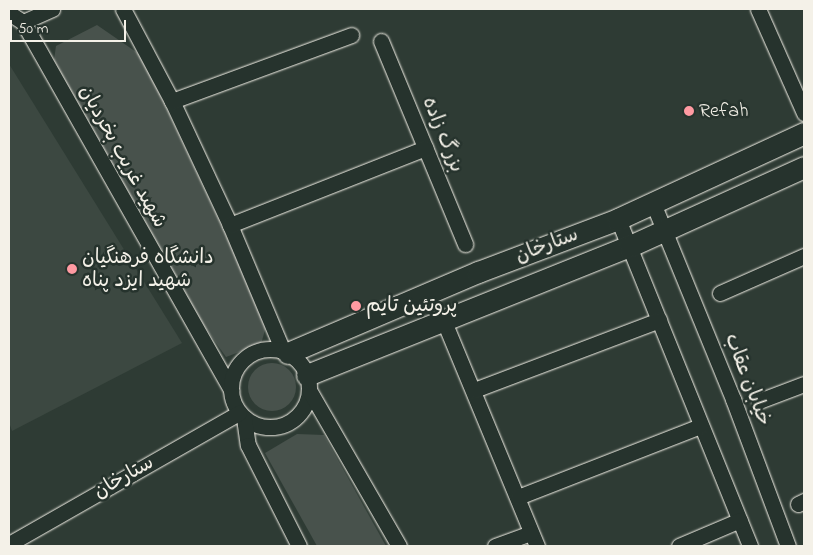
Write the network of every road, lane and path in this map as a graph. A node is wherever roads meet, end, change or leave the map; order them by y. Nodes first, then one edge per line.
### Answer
1 (52, 9) edge
2 (122, 9) edge
3 (758, 9) edge
4 (9, 13) edge
5 (23, 22) junction
6 (351, 35) dead end
7 (381, 41) dead end
8 (172, 101) junction
9 (804, 114) edge
10 (804, 133) edge
11 (425, 148) junction
12 (804, 167) edge
13 (653, 203) junction
14 (618, 219) junction
15 (230, 225) junction
16 (664, 230) junction
17 (465, 244) dead end
18 (630, 246) junction
19 (804, 256) edge
20 (720, 294) dead end
21 (442, 319) junction
22 (659, 320) junction
23 (285, 352) junction
24 (308, 383) junction
25 (804, 384) edge
26 (231, 390) junction
27 (474, 390) junction
28 (759, 401) dead end
29 (242, 415) junction
30 (700, 426) junction
31 (518, 497) junction
32 (740, 520) junction
33 (534, 540) edge
34 (9, 544) edge
35 (299, 546) edge
36 (398, 546) edge
37 (495, 546) edge
38 (679, 546) edge
39 (750, 546) edge
40 (788, 546) edge

1 - 5 street
2 - 8 street
3 - 9 street
4 - 5 street
5 - 26 street, شهید غریب بخردیان
6 - 8 street
7 - 11 street, بزرگ زاده
8 - 15 street
10 - 13 main road, ستارخان
11 - 15 street
11 - 17 street, بزرگ زاده
12 - 16 main road, ستارخان
13 - 14 main road, ستارخان
13 - 16 street, خیابان عقاب
14 - 18 street
14 - 23 main road, ستارخان
15 - 23 street
16 - 18 main road, ستارخان
16 - 40 street, خیابان عقاب
18 - 21 main road, ستارخان
18 - 22 street
19 - 20 street
21 - 24 main road, ستارخان
21 - 27 street
22 - 27 street
22 - 30 street
23 - 24 street
23 - 26 street
24 - 29 street
24 - 36 street
25 - 28 street
26 - 29 street
27 - 31 street
29 - 34 street, ستارخان
29 - 35 street
30 - 31 street
30 - 32 street
31 - 33 street
32 - 38 street
32 - 39 street
33 - 37 street

